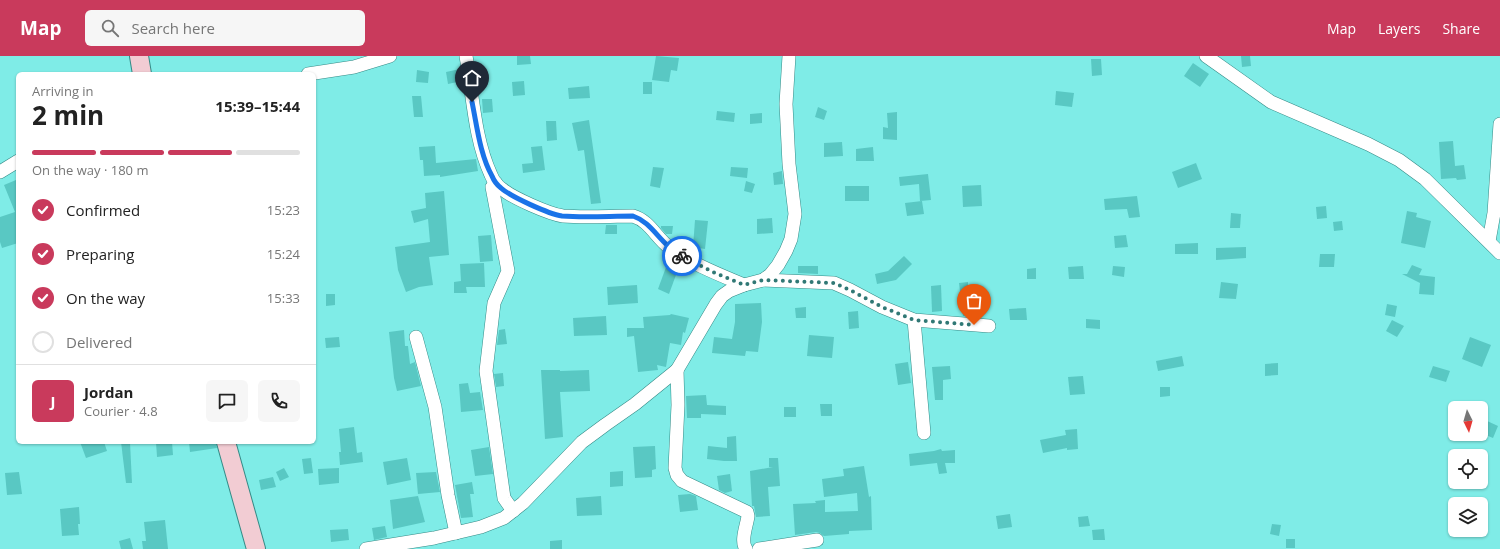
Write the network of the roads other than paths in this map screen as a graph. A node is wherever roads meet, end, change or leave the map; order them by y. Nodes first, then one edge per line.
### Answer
1 (139, 56) edge
2 (390, 56) edge
3 (466, 56) edge
4 (789, 56) edge
5 (1206, 56) edge
6 (368, 59) edge
7 (142, 72) edge
8 (316, 73) edge
9 (1500, 124) edge
10 (16, 162) edge
11 (0, 172) edge
12 (496, 183) junction
13 (1489, 241) junction
14 (1500, 253) edge
15 (763, 280) junction
16 (744, 285) junction
17 (914, 320) junction
18 (989, 326) dead end
19 (416, 337) dead end
20 (677, 370) junction
21 (924, 433) dead end
22 (227, 444) edge
23 (513, 511) junction
24 (456, 533) junction
25 (817, 540) dead end
26 (435, 543) edge
27 (256, 549) edge
28 (366, 549) edge
29 (746, 549) edge
30 (759, 549) edge

1 - 7 main road
2 - 6 street
3 - 12 street
4 - 15 street
5 - 13 street
6 - 8 street
9 - 13 street
10 - 11 street
12 - 16 street
12 - 23 street
13 - 14 street
15 - 16 street
15 - 17 street
16 - 20 street
17 - 18 street
17 - 21 street
19 - 24 street
20 - 23 street
20 - 29 street
22 - 27 main road
23 - 24 street
24 - 26 street
25 - 30 street
26 - 28 street

